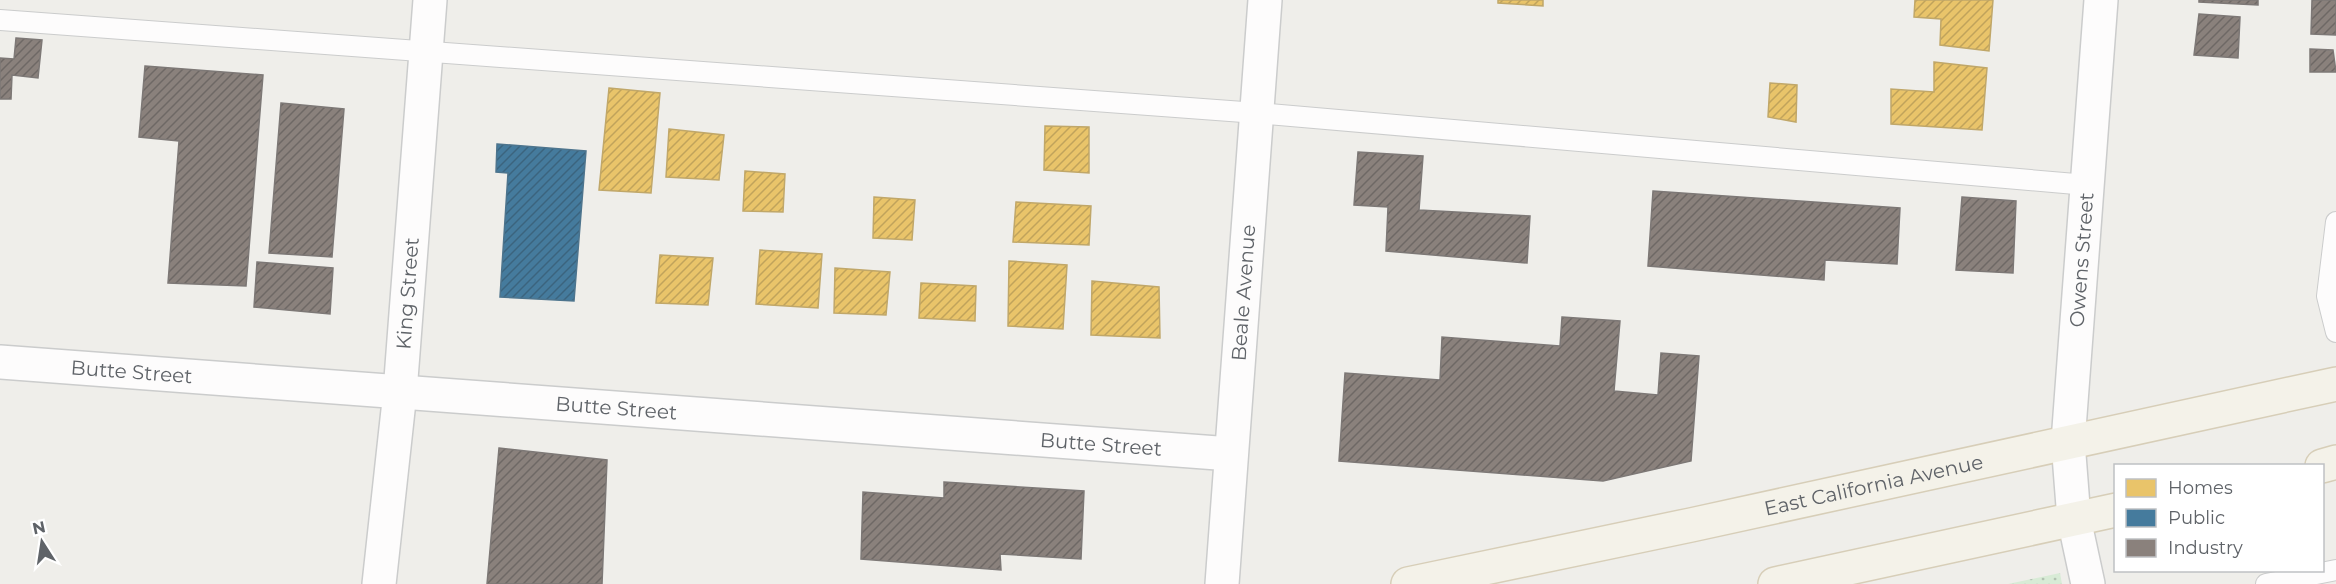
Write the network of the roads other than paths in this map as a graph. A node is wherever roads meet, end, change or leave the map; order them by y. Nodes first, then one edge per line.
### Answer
1 (430, 0) edge
2 (1265, 0) edge
3 (2101, 0) edge
4 (0, 20) edge
5 (426, 51) junction
6 (1257, 113) junction
7 (2087, 184) junction
8 (2336, 222) edge
9 (2336, 332) edge
10 (0, 362) edge
11 (2336, 384) edge
12 (400, 392) junction
13 (2068, 442) junction
14 (1231, 454) junction
15 (2114, 510) edge
16 (2074, 519) junction
17 (2336, 570) edge
18 (379, 584) edge
19 (1222, 584) edge
20 (1408, 584) edge
21 (1775, 584) edge
22 (2088, 584) edge
23 (2266, 584) edge

1 - 5 street, King Street
2 - 6 street, Beale Avenue
3 - 7 street, Owens Street
4 - 5 lane
5 - 6 lane
5 - 12 street, King Street
6 - 7 lane
6 - 14 street, Beale Avenue
7 - 13 street, Owens Street
8 - 9 lane
10 - 12 street, Butte Street
11 - 13 main road, East California Avenue
12 - 14 street, Butte Street
12 - 18 street, King Street
13 - 16 street, Owens Street
13 - 20 main road, East California Avenue
14 - 19 street, Beale Avenue
15 - 16 main road
16 - 21 main road
16 - 22 street, Owens Street
17 - 23 lane

